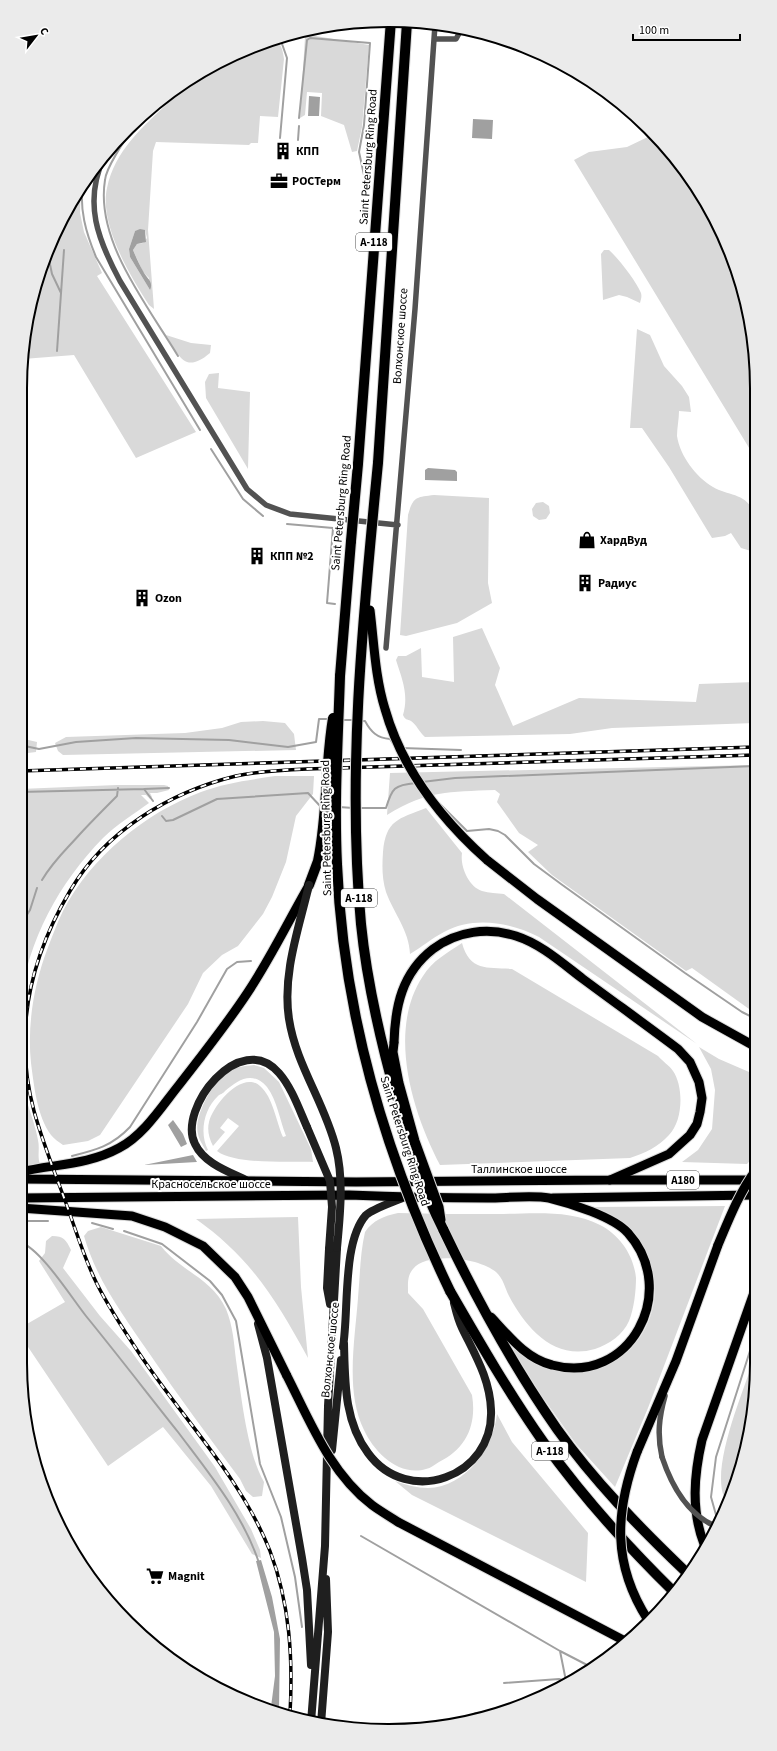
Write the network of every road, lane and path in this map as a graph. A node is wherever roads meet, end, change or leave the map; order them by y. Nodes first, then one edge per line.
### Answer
1 (390, 27) edge
2 (407, 28) edge
3 (435, 30) edge
4 (459, 34) edge
5 (434, 39) junction
6 (98, 174) edge
7 (398, 525) junction
8 (369, 555) junction
9 (386, 648) dead end
10 (340, 676) junction
11 (309, 885) junction
12 (750, 1044) edge
13 (27, 1170) edge
14 (750, 1178) edge
15 (27, 1179) edge
16 (246, 1180) junction
17 (282, 1180) joint
18 (610, 1180) junction
19 (750, 1180) edge
20 (750, 1195) edge
21 (27, 1198) edge
22 (402, 1198) junction
23 (548, 1198) junction
24 (27, 1208) edge
25 (443, 1229) junction
26 (333, 1249) junction
27 (450, 1291) junction
28 (248, 1297) junction
29 (750, 1304) edge
30 (489, 1316) junction
31 (344, 1343) junction
32 (676, 1361) junction
33 (712, 1524) edge
34 (325, 1530) junction
35 (703, 1541) edge
36 (324, 1546) junction
37 (684, 1570) edge
38 (670, 1588) edge
39 (646, 1616) edge
40 (621, 1639) edge
41 (312, 1709) junction
42 (322, 1711) junction
43 (311, 1716) edge
44 (321, 1718) edge

1 - 10 highway, Saint Petersburg Ring Road / А-118, bridge
2 - 8 highway, Saint Petersburg Ring Road / А-118, bridge
3 - 5 street, Волхонское шоссе
4 - 5 street
5 - 7 street, Волхонское шоссе
6 - 7 street
7 - 9 street, Волхонское шоссе
8 - 12 main road, bridge
8 - 25 highway, Saint Petersburg Ring Road / А-118, bridge
10 - 11 highway, bridge
10 - 27 highway, Saint Petersburg Ring Road / А-118, bridge
11 - 13 main road, bridge
11 - 26 main road, bridge
14 - 32 main road, bridge
15 - 16 main road, Красносельское шоссе
16 - 17 main road, Красносельское шоссе
16 - 26 main road, bridge
17 - 18 main road, Таллинское шоссе
18 - 19 main road, Таллинское шоссе / A180
18 - 25 main road, bridge
20 - 23 main road
21 - 22 main road, Красносельское шоссе
22 - 23 main road
22 - 31 main road, Волхонское шоссе
23 - 30 main road
24 - 28 main road
25 - 30 highway, Saint Petersburg Ring Road / А-118
26 - 34 main road, Волхонское шоссе
27 - 31 main road
27 - 38 highway, Saint Petersburg Ring Road / А-118
28 - 40 main road, bridge
28 - 41 main road
29 - 35 main road
30 - 37 highway, Saint Petersburg Ring Road / А-118
31 - 34 main road, Волхонское шоссе
32 - 33 street, bridge
32 - 39 main road, bridge
34 - 36 main road, Волхонское шоссе
36 - 41 main road, Волхонское шоссе
36 - 42 main road, Волхонское шоссе
41 - 42 main road
41 - 43 main road, Волхонское шоссе
42 - 44 main road, Волхонское шоссе

